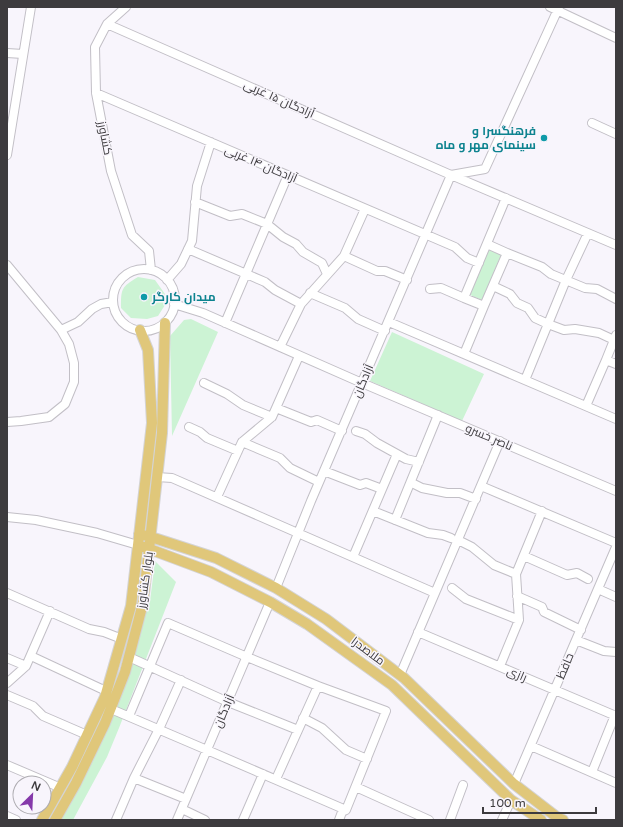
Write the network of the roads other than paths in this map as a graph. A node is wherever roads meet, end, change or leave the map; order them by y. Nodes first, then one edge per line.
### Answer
1 (31, 7) edge
2 (126, 7) edge
3 (556, 8) edge
4 (107, 24) junction
5 (616, 38) edge
6 (7, 53) edge
7 (23, 54) junction
8 (96, 93) junction
9 (592, 123) dead end
10 (616, 134) edge
11 (211, 142) junction
12 (7, 155) edge
13 (288, 175) junction
14 (452, 175) junction
15 (506, 198) junction
16 (195, 202) junction
17 (365, 209) junction
18 (267, 224) junction
19 (588, 233) junction
20 (426, 234) junction
21 (487, 244) junction
22 (616, 245) edge
23 (188, 249) junction
24 (507, 252) junction
25 (344, 256) junction
26 (479, 263) junction
27 (7, 265) edge
28 (151, 270) junction
29 (246, 273) junction
30 (327, 274) junction
31 (167, 280) junction
32 (407, 280) junction
33 (566, 280) junction
34 (493, 286) junction
35 (430, 289) dead end
36 (310, 293) junction
37 (464, 298) junction
38 (616, 299) edge
39 (113, 302) junction
40 (174, 304) junction
41 (301, 304) junction
42 (484, 306) junction
43 (164, 322) junction
44 (389, 322) junction
45 (225, 323) junction
46 (548, 324) junction
47 (61, 330) junction
48 (140, 330) junction
49 (385, 331) junction
50 (615, 337) edge
51 (280, 347) junction
52 (464, 354) junction
53 (299, 356) junction
54 (606, 360) junction
55 (616, 364) edge
56 (525, 380) junction
57 (204, 383) dead end
58 (362, 383) junction
59 (586, 406) junction
60 (276, 408) junction
61 (438, 415) junction
62 (272, 417) junction
63 (616, 419) edge
64 (7, 422) edge
65 (189, 426) dead end
66 (342, 431) junction
67 (356, 431) dead end
68 (242, 442) junction
69 (500, 442) junction
70 (238, 451) junction
71 (397, 454) junction
72 (419, 462) junction
73 (324, 471) junction
74 (157, 477) junction
75 (320, 482) junction
76 (414, 484) dead end
77 (481, 486) junction
78 (382, 489) junction
79 (616, 491) edge
80 (217, 497) junction
81 (476, 499) junction
82 (373, 511) junction
83 (542, 512) junction
84 (7, 517) edge
85 (395, 520) junction
86 (299, 532) junction
87 (139, 534) junction
88 (151, 537) junction
89 (454, 539) junction
90 (616, 543) edge
91 (138, 545) junction
92 (616, 547) edge
93 (149, 549) junction
94 (524, 556) junction
95 (353, 557) junction
96 (516, 574) junction
97 (588, 579) dead end
98 (276, 588) junction
99 (452, 588) dead end
100 (598, 589) junction
101 (7, 593) edge
102 (435, 593) junction
103 (518, 596) junction
104 (616, 597) edge
105 (270, 602) junction
106 (50, 612) junction
107 (519, 620) junction
108 (581, 630) junction
109 (418, 632) junction
110 (122, 639) junction
111 (576, 640) junction
112 (616, 652) edge
113 (30, 656) junction
114 (129, 657) junction
115 (247, 657) junction
116 (7, 658) edge
117 (26, 666) junction
118 (150, 666) junction
119 (500, 666) junction
120 (400, 675) junction
121 (181, 680) junction
122 (7, 683) edge
123 (318, 686) junction
124 (555, 690) junction
125 (106, 691) junction
126 (7, 695) edge
127 (228, 702) junction
128 (111, 709) junction
129 (129, 716) junction
130 (615, 716) edge
131 (303, 718) junction
132 (159, 729) junction
133 (298, 730) junction
134 (87, 735) junction
135 (531, 746) junction
136 (207, 750) junction
137 (367, 759) junction
138 (7, 765) edge
139 (592, 772) junction
140 (263, 774) junction
141 (134, 778) junction
142 (276, 780) junction
143 (616, 783) edge
144 (514, 784) junction
145 (463, 785) dead end
146 (356, 787) junction
147 (61, 788) junction
148 (186, 800) junction
149 (511, 800) junction
150 (182, 809) junction
151 (346, 810) junction
152 (7, 816) edge
153 (246, 819) edge
154 (16, 820) edge
155 (42, 820) edge
156 (55, 820) edge
157 (116, 820) edge
158 (177, 820) edge
159 (205, 820) edge
160 (339, 820) edge
161 (429, 820) edge
162 (450, 820) edge
163 (502, 820) edge
164 (541, 820) edge
165 (563, 820) edge

1 - 7 street
2 - 4 street, کشاورز
3 - 5 street
3 - 14 street
4 - 8 street, کشاورز
4 - 14 street, آزادگان ۱۵ غربی
6 - 7 street
7 - 12 street
8 - 11 street, آزادگان ۱۴ غربی
8 - 28 street, کشاورز
9 - 10 street
11 - 13 street, آزادگان ۱۴ غربی
11 - 16 street
13 - 17 street, آزادگان ۱۴ غربی
13 - 18 street
14 - 15 street, آزادگان ۱۵ غربی
14 - 20 street, آزادگان
15 - 19 street, آزادگان ۱۵ غربی
15 - 21 street
16 - 18 street
16 - 23 street
17 - 20 street, آزادگان ۱۴ غربی
17 - 25 street
18 - 29 street
18 - 30 street
19 - 22 street, آزادگان ۱۵ غربی
19 - 33 street
20 - 26 street, آزادگان ۱۴ غربی
20 - 32 street, آزادگان
21 - 24 street
21 - 26 street
23 - 29 street
23 - 31 street
24 - 33 street
24 - 34 street
25 - 30 street
25 - 32 street
26 - 37 street
27 - 47 street
28 - 31 street
28 - 39 street
29 - 41 street
29 - 45 street
30 - 36 street
31 - 40 street
32 - 44 street, آزادگان
33 - 38 street
33 - 46 street
34 - 42 street
34 - 46 street
35 - 37 street
36 - 41 street
36 - 49 street
37 - 42 street
39 - 47 street
39 - 48 street
40 - 43 street
40 - 45 street, ناصر خسرو
41 - 51 street
42 - 52 street
43 - 48 street
43 - 74 main road, بلوار کشاورز
44 - 49 street, آزادگان
44 - 52 street
45 - 51 street, ناصر خسرو
46 - 50 street
46 - 56 street
47 - 64 street
48 - 87 main road, بلوار کشاورز
49 - 58 street, آزادگان
50 - 54 street
51 - 53 street, ناصر خسرو
52 - 56 street
53 - 58 street, ناصر خسرو
53 - 60 street
54 - 55 street
54 - 59 street
56 - 59 street
57 - 62 street
58 - 61 street, ناصر خسرو
58 - 66 street, آزادگان
59 - 63 street
60 - 62 street
60 - 66 street
61 - 69 street, ناصر خسرو
61 - 72 street
62 - 68 street
65 - 70 street
66 - 73 street, آزادگان
67 - 71 street
68 - 70 street
68 - 75 street
69 - 77 street
69 - 79 street, ناصر خسرو
70 - 80 street
71 - 72 street
71 - 78 street
72 - 85 street
73 - 75 street, آزادگان
73 - 78 street
74 - 80 street
74 - 88 main road, بلوار کشاورز
75 - 86 street, آزادگان
76 - 81 street
77 - 81 street
77 - 83 street
78 - 82 street
80 - 86 street
81 - 89 street
82 - 85 street
82 - 95 street
83 - 90 street
83 - 94 street
84 - 91 street
85 - 89 street
86 - 95 street
86 - 98 street, آزادگان
87 - 88 main road, ملاصدرا
87 - 91 main road, بلوار کشاورز
88 - 93 main road, بلوار کشاورز
88 - 98 main road, ملاصدرا
89 - 96 street
89 - 102 street
91 - 93 main road, ملاصدرا
91 - 110 main road, بلوار کشاورز
92 - 100 street, حافظ
93 - 105 main road, ملاصدرا
93 - 114 main road, بلوار کشاورز
94 - 96 street
94 - 97 street
95 - 102 street
96 - 103 street
98 - 120 main road, ملاصدرا
99 - 107 street
100 - 104 street
100 - 108 street, حافظ
101 - 106 street
102 - 109 street
103 - 107 street
103 - 108 street
105 - 115 street, آزادگان
105 - 149 main road, ملاصدرا
106 - 110 street
106 - 113 street
107 - 119 street
108 - 111 street, حافظ
109 - 119 street, رازی
109 - 120 street
110 - 125 main road, بلوار کشاورز
111 - 112 street
111 - 124 street, حافظ
113 - 117 street
113 - 125 street
114 - 118 street
114 - 128 main road, بلوار کشاورز
115 - 118 street
115 - 123 street
115 - 127 street, آزادگان
116 - 117 street
117 - 122 street
118 - 121 street
118 - 129 street
119 - 124 street, رازی
120 - 144 main road, ملاصدرا
121 - 127 street
121 - 132 street
123 - 131 street
123 - 137 street
124 - 130 street, رازی
124 - 135 street, حافظ
125 - 134 main road, بلوار کشاورز
126 - 134 street
127 - 133 street
127 - 136 street, آزادگان
128 - 129 street
128 - 156 main road, بلوار کشاورز
129 - 132 street
130 - 139 street
131 - 133 street
131 - 137 street
132 - 136 street
132 - 141 street
133 - 142 street
134 - 147 main road, بلوار کشاورز
135 - 139 street
135 - 144 street, حافظ
136 - 140 street
136 - 148 street, آزادگان
137 - 146 street
138 - 147 street
139 - 143 street
140 - 142 street
140 - 153 street
141 - 148 street
141 - 157 street
142 - 151 street
144 - 165 main road, ملاصدرا
145 - 162 street
146 - 151 street
146 - 161 street
147 - 155 main road, بلوار کشاورز
148 - 150 street, آزادگان
149 - 163 street
149 - 164 main road, ملاصدرا
150 - 158 street, آزادگان
150 - 159 street
151 - 160 street
152 - 154 street

